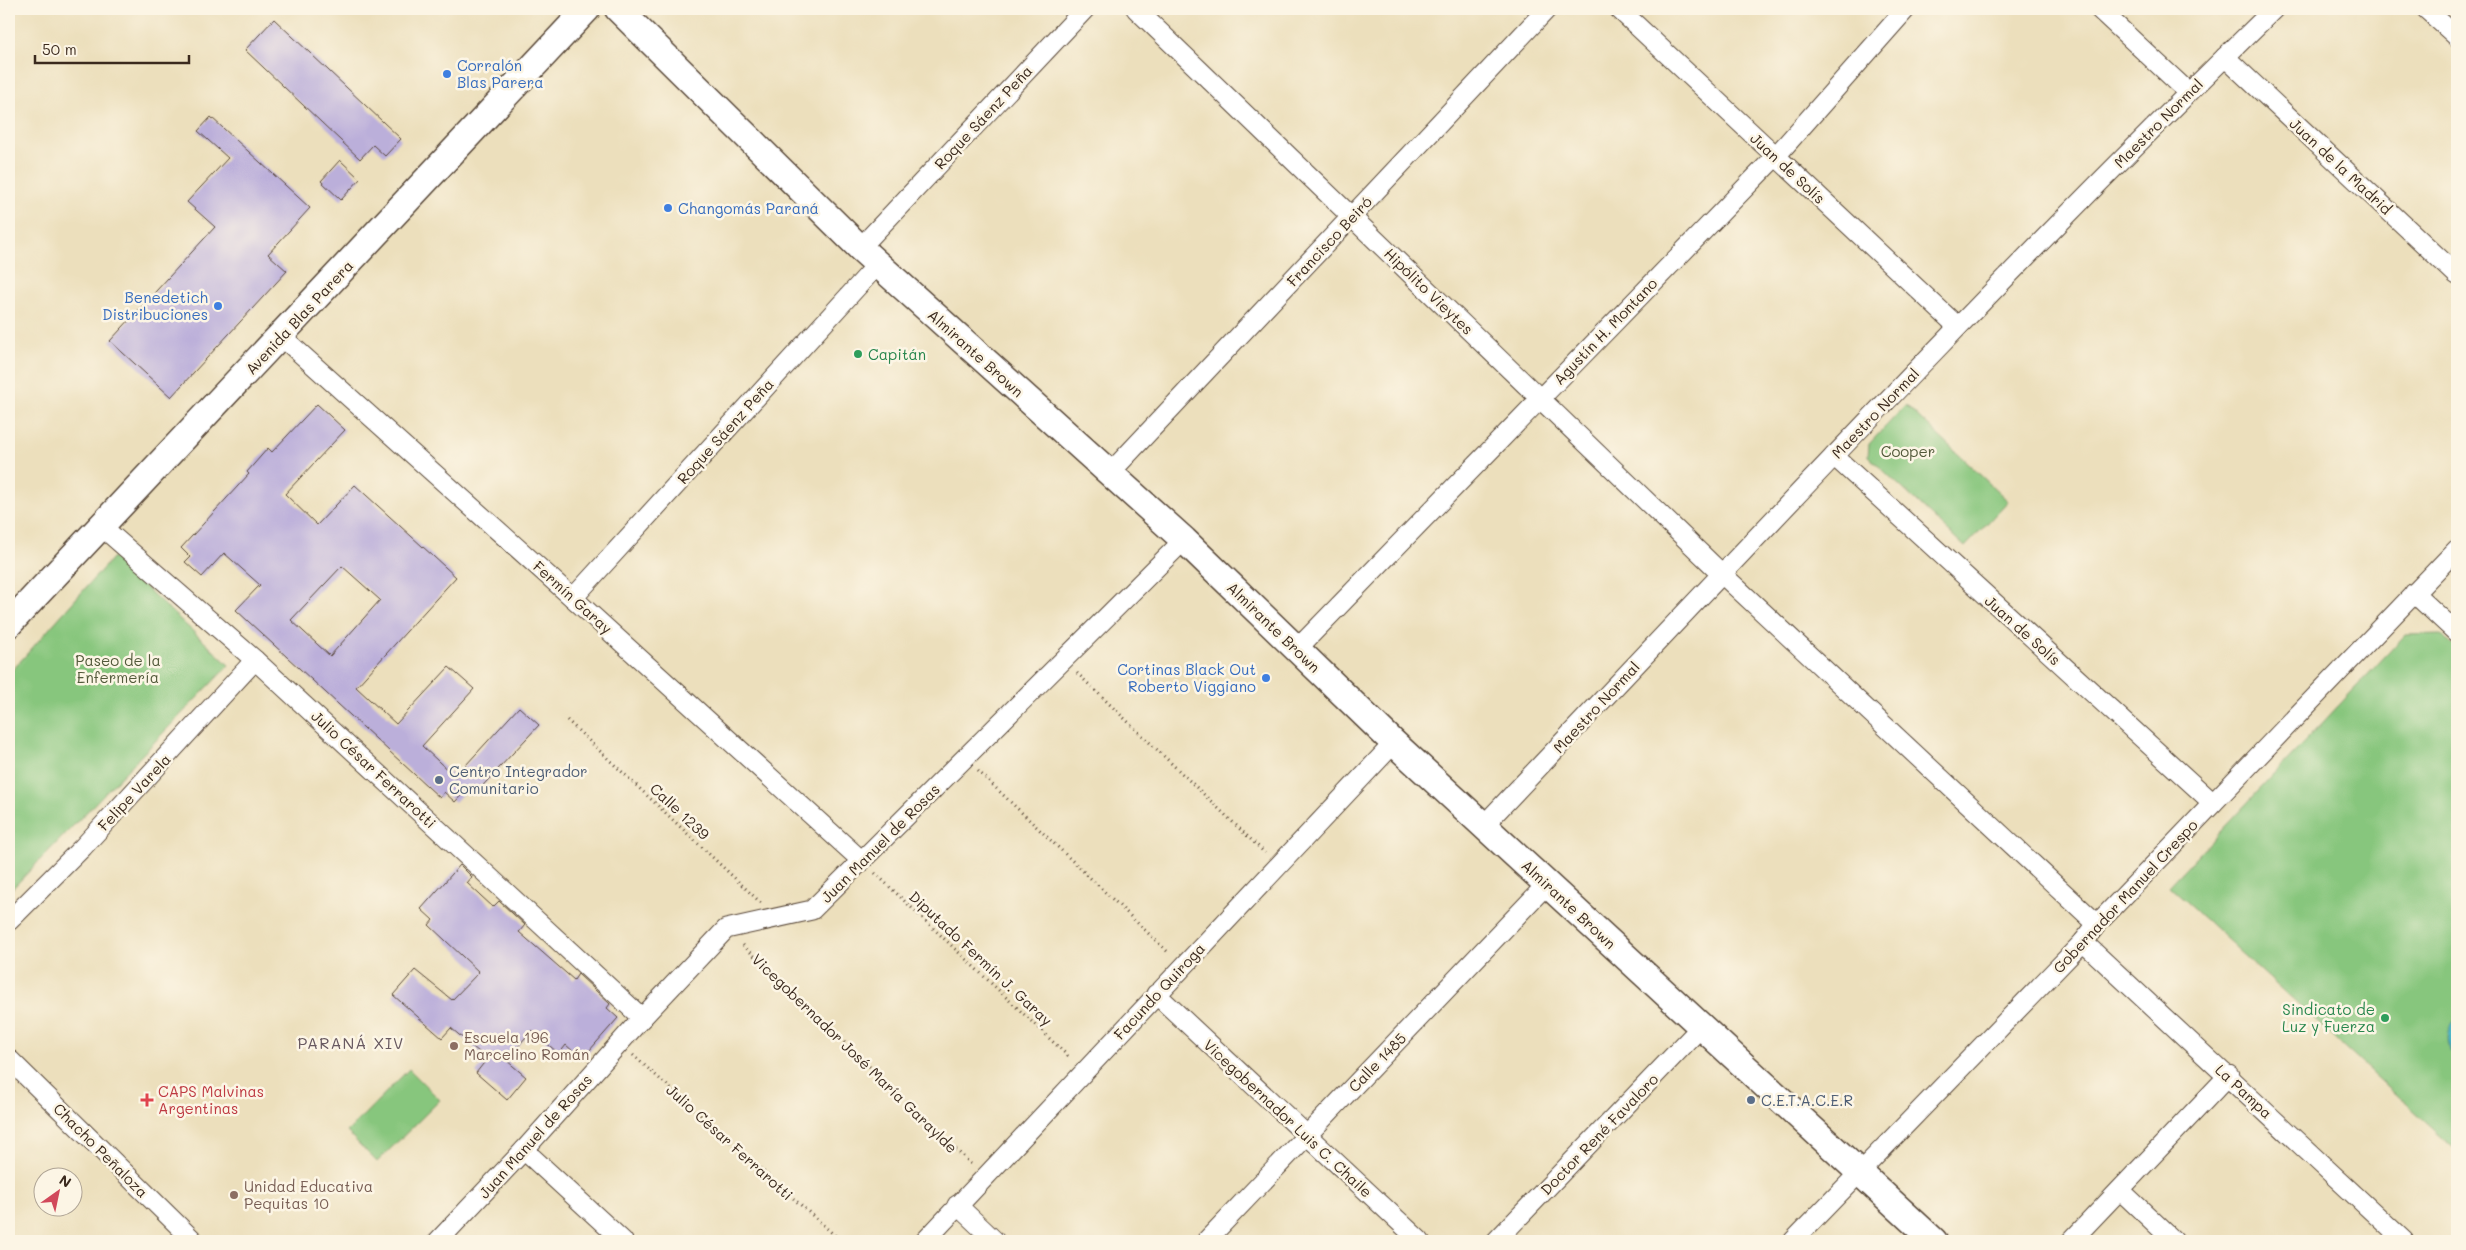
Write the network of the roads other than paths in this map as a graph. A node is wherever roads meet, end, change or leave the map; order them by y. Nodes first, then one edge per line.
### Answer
1 (587, 9) edge
2 (618, 9) edge
3 (1085, 9) edge
4 (1136, 9) edge
5 (1548, 9) edge
6 (1619, 9) edge
7 (1906, 9) edge
8 (2099, 9) edge
9 (2274, 9) edge
10 (2426, 9) edge
11 (2457, 37) edge
12 (2225, 57) junction
13 (2188, 92) junction
14 (1776, 156) junction
15 (1352, 217) junction
16 (869, 256) junction
17 (2457, 276) edge
18 (1957, 326) junction
19 (281, 336) junction
20 (1540, 398) junction
21 (1834, 456) junction
22 (1110, 473) junction
23 (101, 526) junction
24 (1184, 540) junction
25 (2457, 549) edge
26 (1722, 574) junction
27 (2414, 593) junction
28 (573, 598) junction
29 (9, 624) edge
30 (2457, 633) edge
31 (1298, 648) junction
32 (255, 660) junction
33 (1394, 743) junction
34 (2213, 803) junction
35 (1484, 825) junction
36 (862, 861) junction
37 (1547, 884) junction
38 (9, 921) edge
39 (2097, 924) junction
40 (2083, 942) junction
41 (1156, 994) junction
42 (642, 1018) junction
43 (1702, 1026) junction
44 (9, 1059) edge
45 (2228, 1076) junction
46 (1307, 1135) junction
47 (524, 1150) junction
48 (1860, 1171) junction
49 (2120, 1190) junction
50 (957, 1205) junction
51 (194, 1241) edge
52 (438, 1241) edge
53 (623, 1241) edge
54 (925, 1241) edge
55 (995, 1241) edge
56 (1206, 1241) edge
57 (1420, 1241) edge
58 (1496, 1241) edge
59 (1793, 1241) edge
60 (1934, 1241) edge
61 (2071, 1241) edge
62 (2174, 1241) edge
63 (2404, 1241) edge

1 - 19 main road, Avenida Blas Parera
2 - 16 main road, Almirante Brown
3 - 16 street, Roque Sáenz Peña
4 - 15 street, Hipólito Vieytes
5 - 15 street, Francisco Beiró
6 - 14 street, Juan de Solís
7 - 14 street, Agustín H. Montano
8 - 13 street
9 - 12 street, Maestro Normal
10 - 11 street
12 - 13 street, Maestro Normal
12 - 17 street, Juan de la Madrid
13 - 18 street, Maestro Normal
14 - 18 street, Juan de Solís
14 - 20 street, Agustín H. Montano
15 - 20 street, Hipólito Vieytes
15 - 22 street, Francisco Beiró
16 - 22 main road, Almirante Brown
16 - 28 street, Roque Sáenz Peña
18 - 21 street, Maestro Normal
19 - 23 main road, Avenida Blas Parera
19 - 28 street, Fermín Garay
20 - 26 street, Hipólito Vieytes
20 - 31 street, Agustín H. Montano
21 - 26 street, Maestro Normal
21 - 34 street, Juan de Solís
22 - 24 main road, Almirante Brown
23 - 29 main road, Avenida Blas Parera
23 - 32 street, Julio César Ferrarotti
24 - 31 main road, Almirante Brown
24 - 36 street, Juan Manuel de Rosas
25 - 27 street, Gobernador Manuel Crespo
26 - 35 street, Maestro Normal
26 - 39 street, Hipólito Vieytes
27 - 30 street
27 - 34 street, Gobernador Manuel Crespo
28 - 36 street, Fermín Garay
31 - 33 main road, Almirante Brown
32 - 38 street, Felipe Varela
32 - 42 street, Julio César Ferrarotti
33 - 35 main road, Almirante Brown
33 - 41 street, Facundo Quiroga
34 - 39 street, Gobernador Manuel Crespo
35 - 37 main road, Almirante Brown
36 - 42 street, Juan Manuel de Rosas
37 - 43 main road, Almirante Brown
37 - 46 street, Calle 1485
39 - 40 street, Gobernador Manuel Crespo
40 - 45 street, La Pampa
40 - 48 street, Gobernador Manuel Crespo
41 - 46 street, Vicegobernador Luis C. Chaile
41 - 50 street, Facundo Quiroga
42 - 47 street, Juan Manuel de Rosas
43 - 48 main road, Almirante Brown
43 - 58 street, Doctor René Favaloro
44 - 51 street, Chacho Peñaloza
45 - 49 street
45 - 63 street, La Pampa
46 - 56 street, Calle 1485
46 - 57 street, Vicegobernador Luis C. Chaile
47 - 52 street, Juan Manuel de Rosas
47 - 53 street
48 - 59 street, Gobernador Manuel Crespo
48 - 60 main road, Almirante Brown
49 - 61 street
49 - 62 street
50 - 54 street, Facundo Quiroga
50 - 55 street

